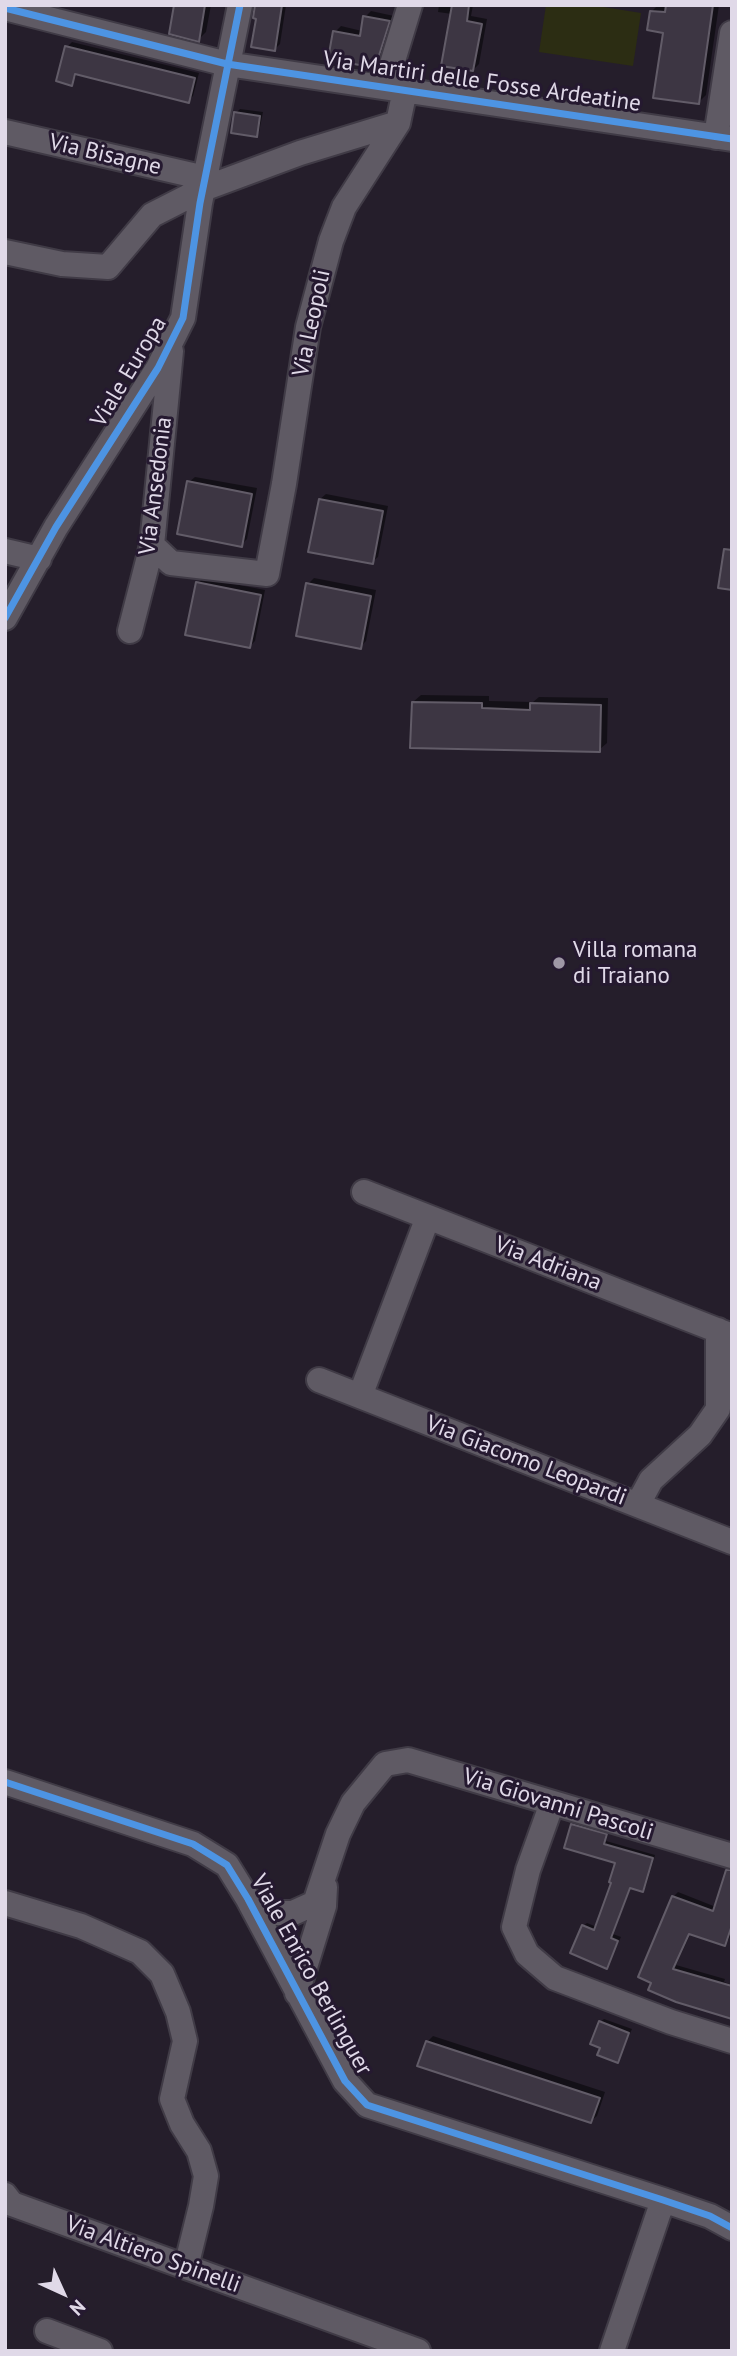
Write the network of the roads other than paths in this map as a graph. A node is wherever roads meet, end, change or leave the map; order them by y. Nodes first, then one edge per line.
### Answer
1 (240, 5) edge
2 (410, 5) edge
3 (5, 8) edge
4 (732, 33) edge
5 (227, 64) junction
6 (395, 89) junction
7 (398, 123) junction
8 (5, 132) edge
9 (724, 138) edge
10 (204, 183) junction
11 (5, 252) edge
12 (172, 340) junction
13 (152, 545) junction
14 (5, 551) edge
15 (39, 559) junction
16 (5, 618) edge
17 (130, 631) dead end
18 (365, 1192) dead end
19 (428, 1217) junction
20 (725, 1333) edge
21 (319, 1380) dead end
22 (360, 1396) junction
23 (638, 1504) junction
24 (732, 1542) edge
25 (5, 1782) edge
26 (552, 1803) junction
27 (732, 1856) edge
28 (326, 1872) junction
29 (248, 1899) junction
30 (5, 1903) edge
31 (297, 1993) junction
32 (732, 2041) edge
33 (5, 2196) edge
34 (663, 2200) junction
35 (721, 2217) edge
36 (732, 2228) edge
37 (186, 2267) junction
38 (47, 2331) dead end
39 (100, 2351) edge
40 (418, 2351) edge
41 (612, 2351) edge

1 - 5 street, Viale Europa
2 - 6 street, Via Leopoli
3 - 5 street, Via Martiri delle Fosse Ardeatine
4 - 9 street
5 - 6 street, Via Martiri delle Fosse Ardeatine
5 - 10 street, Viale Europa
6 - 7 street, Via Leopoli
6 - 9 street, Via Martiri delle Fosse Ardeatine
7 - 10 street
7 - 13 street, Via Leopoli
8 - 10 street, Via Bisagne
10 - 11 street
10 - 12 street, Viale Europa
12 - 13 street, Via Ansedonia
12 - 15 street, Viale Europa
13 - 17 street, Via Ansedonia
14 - 15 street
15 - 16 street, Viale Europa
18 - 19 street, Via Adriana
19 - 20 street, Via Adriana
19 - 22 street
20 - 23 street
21 - 22 street, Via Giacomo Leopardi
22 - 23 street, Via Giacomo Leopardi
23 - 24 street, Via Giacomo Leopardi
25 - 29 street, Viale Enrico Berlinguer
26 - 27 street, Via Giovanni Pascoli
26 - 28 street, Via Giovanni Pascoli
26 - 32 street
28 - 29 street
28 - 31 street
29 - 31 street, Viale Enrico Berlinguer
30 - 37 street
31 - 34 street, Viale Enrico Berlinguer
33 - 37 street, Via Altiero Spinelli
34 - 35 street, Viale Enrico Berlinguer
34 - 41 street
35 - 36 street, Viale Enrico Berlinguer
37 - 40 street, Via Altiero Spinelli
38 - 39 street

